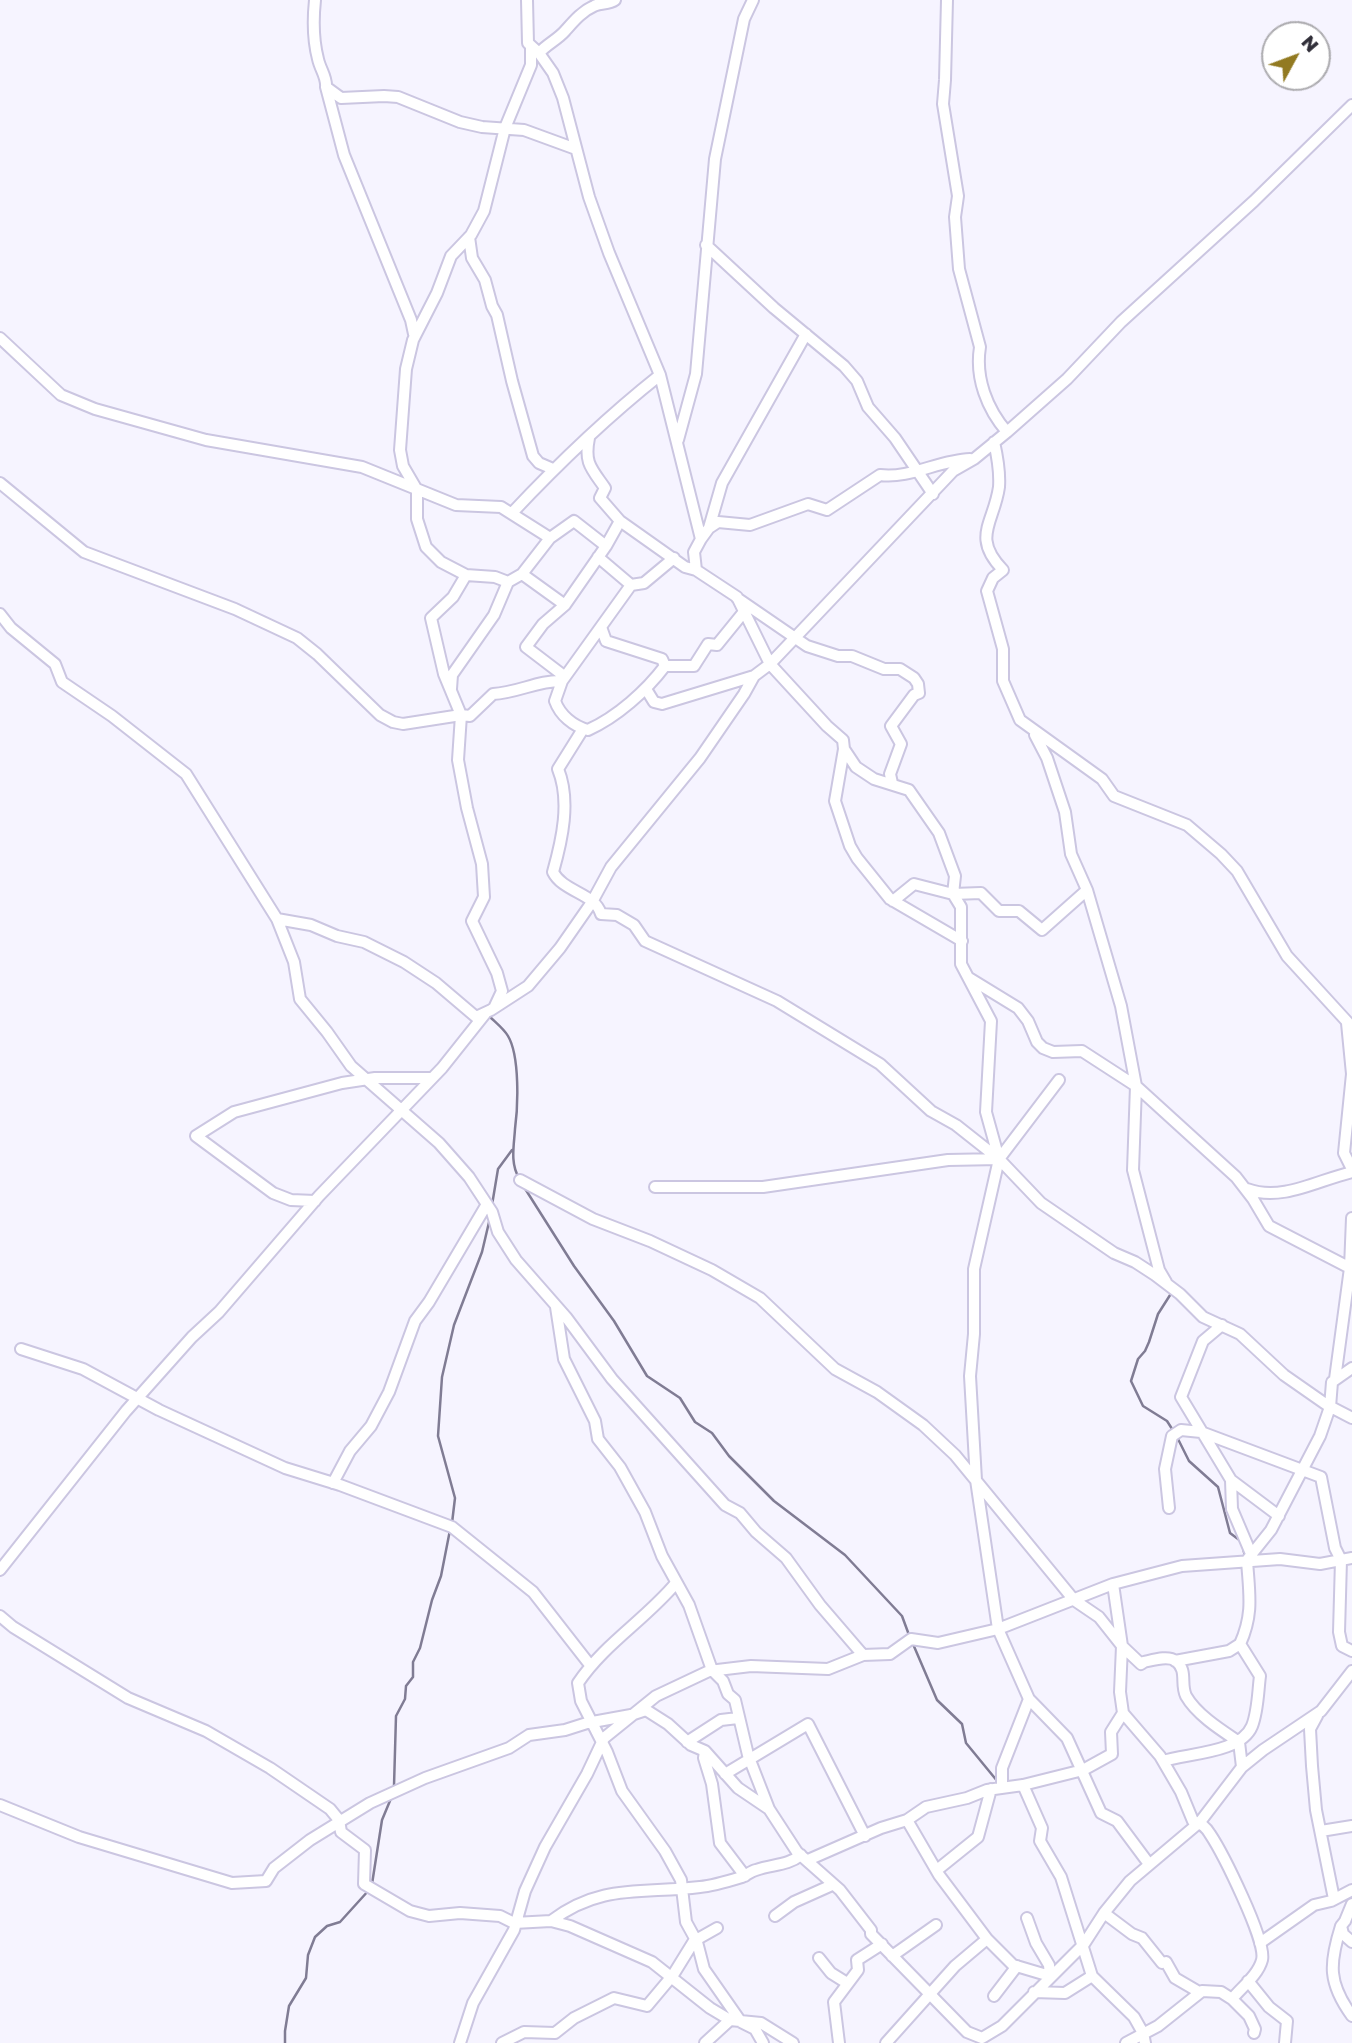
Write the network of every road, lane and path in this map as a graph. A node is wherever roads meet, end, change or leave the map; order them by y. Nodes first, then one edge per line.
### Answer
1 (315, 0) edge
2 (527, 0) edge
3 (615, 0) edge
4 (753, 0) edge
5 (947, 0) edge
6 (535, 50) junction
7 (326, 87) junction
8 (1352, 105) edge
9 (505, 128) junction
10 (576, 149) junction
11 (469, 237) junction
12 (706, 245) junction
13 (414, 334) junction
14 (806, 334) junction
15 (0, 338) edge
16 (660, 375) junction
17 (1007, 432) junction
18 (589, 438) junction
19 (678, 440) junction
20 (994, 442) junction
21 (974, 458) junction
22 (554, 469) junction
23 (916, 471) junction
24 (0, 483) edge
25 (417, 490) junction
26 (933, 494) junction
27 (512, 513) junction
28 (620, 522) junction
29 (709, 528) junction
30 (550, 538) junction
31 (701, 539) junction
32 (606, 547) junction
33 (597, 557) junction
34 (674, 558) junction
35 (696, 570) junction
36 (522, 574) junction
37 (466, 575) junction
38 (508, 582) junction
39 (631, 585) junction
40 (737, 597) junction
41 (565, 606) junction
42 (743, 613) junction
43 (0, 614) edge
44 (601, 627) junction
45 (793, 637) junction
46 (770, 664) junction
47 (665, 666) junction
48 (754, 676) junction
49 (563, 679) junction
50 (646, 689) junction
51 (451, 695) junction
52 (461, 715) junction
53 (583, 729) junction
54 (1033, 731) junction
55 (844, 749) junction
56 (892, 783) junction
57 (1087, 890) junction
58 (953, 894) junction
59 (893, 901) junction
60 (592, 902) junction
61 (277, 919) junction
62 (961, 941) junction
63 (969, 978) junction
64 (490, 1011) junction
65 (1350, 1025) edge
66 (432, 1079) junction
67 (366, 1080) junction
68 (1059, 1080) dead end
69 (1136, 1086) junction
70 (402, 1111) junction
71 (999, 1159) junction
72 (1352, 1171) edge
73 (520, 1180) dead end
74 (655, 1186) dead end
75 (1245, 1189) junction
76 (316, 1201) junction
77 (487, 1204) junction
78 (1352, 1218) edge
79 (1351, 1268) edge
80 (1167, 1285) junction
81 (556, 1306) junction
82 (1222, 1325) junction
83 (21, 1349) dead end
84 (1352, 1368) edge
85 (1335, 1379) junction
86 (138, 1398) junction
87 (1330, 1406) junction
88 (1352, 1418) edge
89 (1201, 1432) junction
90 (1302, 1469) junction
91 (976, 1480) junction
92 (1231, 1480) junction
93 (332, 1483) junction
94 (1169, 1508) dead end
95 (1279, 1516) junction
96 (1249, 1558) junction
97 (1346, 1559) edge
98 (0, 1570) edge
99 (676, 1583) junction
100 (1113, 1584) junction
101 (1074, 1600) junction
102 (0, 1616) edge
103 (998, 1629) junction
104 (1240, 1644) junction
105 (1122, 1646) junction
106 (1352, 1651) edge
107 (863, 1655) junction
108 (1175, 1661) junction
109 (590, 1665) junction
110 (712, 1670) junction
111 (1352, 1671) edge
112 (1030, 1699) junction
113 (1123, 1713) junction
114 (1318, 1714) junction
115 (631, 1715) junction
116 (738, 1718) junction
117 (590, 1722) junction
118 (687, 1742) junction
119 (1239, 1742) junction
120 (602, 1743) junction
121 (705, 1751) junction
122 (750, 1760) junction
123 (1163, 1761) junction
124 (1242, 1767) junction
125 (1083, 1770) junction
126 (725, 1774) junction
127 (1023, 1786) junction
128 (996, 1788) junction
129 (0, 1805) edge
130 (769, 1809) junction
131 (338, 1820) junction
132 (907, 1820) junction
133 (1200, 1822) junction
134 (1352, 1826) edge
135 (1321, 1831) junction
136 (865, 1836) junction
137 (804, 1857) junction
138 (1149, 1864) junction
139 (937, 1870) junction
140 (745, 1876) junction
141 (832, 1885) junction
142 (682, 1888) junction
143 (1352, 1890) edge
144 (1334, 1899) junction
145 (1352, 1904) edge
146 (1104, 1913) junction
147 (775, 1916) dead end
148 (1027, 1918) dead end
149 (551, 1921) junction
150 (516, 1923) junction
151 (936, 1925) dead end
152 (1340, 1926) junction
153 (717, 1928) dead end
154 (987, 1939) junction
155 (695, 1940) junction
156 (1352, 1942) edge
157 (1260, 1943) junction
158 (882, 1944) junction
159 (1084, 1944) junction
160 (892, 1956) junction
161 (819, 1958) dead end
162 (1017, 1966) junction
163 (1050, 1976) junction
164 (1092, 1976) junction
165 (671, 1978) junction
166 (1248, 1981) junction
167 (847, 1983) junction
168 (1034, 1992) junction
169 (1199, 1992) junction
170 (929, 1995) junction
171 (994, 1996) dead end
172 (1232, 1998) junction
173 (1352, 2016) edge
174 (736, 2021) junction
175 (1254, 2033) dead end
176 (966, 2038) edge
177 (1144, 2038) edge
178 (985, 2040) edge
179 (460, 2043) edge
180 (502, 2043) edge
181 (705, 2043) edge
182 (763, 2043) edge
183 (793, 2043) edge
184 (839, 2043) edge
185 (886, 2043) edge
186 (1126, 2043) edge
187 (1285, 2043) edge

1 - 7 street
2 - 6 street
3 - 6 street
4 - 12 street
5 - 17 street
6 - 9 street
6 - 10 street
7 - 9 street
7 - 13 street
8 - 17 street
9 - 10 street
9 - 11 street
10 - 16 street
11 - 13 street
11 - 22 street
12 - 14 street
12 - 19 street
13 - 25 street
14 - 23 street
14 - 29 street
15 - 25 street
16 - 18 street
16 - 19 street
17 - 20 street
18 - 22 street
18 - 28 street
19 - 31 street
20 - 21 street
20 - 54 street
21 - 23 street
21 - 26 street
22 - 27 street
23 - 26 street
23 - 29 street
24 - 52 street
25 - 27 street
25 - 37 street
26 - 45 street
27 - 30 street
28 - 32 street
28 - 34 street
29 - 31 street
30 - 32 street
30 - 36 street
31 - 35 street
32 - 33 street
33 - 39 street
33 - 41 street
34 - 35 street
34 - 39 street
35 - 40 street
36 - 38 street
36 - 41 street
37 - 38 street
37 - 51 street
38 - 51 street
39 - 44 street
40 - 42 street
40 - 45 street
41 - 49 street
42 - 46 street
42 - 47 street
43 - 61 street
44 - 47 street
44 - 49 street
45 - 46 street
45 - 56 street
46 - 48 street
46 - 55 street
47 - 50 street
48 - 50 street
48 - 60 street
49 - 52 street
49 - 53 street
50 - 53 street
51 - 52 street
52 - 64 street
53 - 60 street
54 - 57 street
54 - 65 street
55 - 56 street
55 - 59 street
56 - 58 street
57 - 58 street
57 - 69 street
58 - 59 street
58 - 62 street
59 - 62 street
60 - 64 street
60 - 71 street
61 - 64 street
61 - 67 street
62 - 63 street
63 - 69 street
63 - 71 street
64 - 66 street
65 - 72 street
66 - 67 street
66 - 70 street
67 - 70 street
67 - 76 street
68 - 71 street
69 - 75 street
69 - 80 street
70 - 76 street
70 - 77 street
71 - 74 street
71 - 80 street
71 - 91 street
72 - 75 street
73 - 91 street
75 - 79 street
76 - 86 street
77 - 81 street
77 - 93 street
78 - 79 street
79 - 85 street
80 - 82 street
81 - 99 street
81 - 107 street
82 - 87 street
82 - 89 street
83 - 86 street
84 - 85 street
85 - 87 street
86 - 93 street
86 - 98 street
87 - 88 street
87 - 90 street
89 - 90 street
89 - 92 street
89 - 94 street
90 - 95 street
90 - 97 street
91 - 101 street
91 - 103 street
92 - 95 street
92 - 96 street
93 - 109 street
95 - 96 street
96 - 97 street
96 - 100 street
96 - 104 street
97 - 106 street
99 - 109 street
99 - 110 street
100 - 101 street
100 - 105 street
101 - 103 street
101 - 105 street
102 - 131 street
103 - 107 street
103 - 112 street
104 - 108 street
104 - 119 street
105 - 108 street
105 - 113 street
107 - 110 street
108 - 119 street
109 - 117 street
110 - 115 street
110 - 116 street
111 - 114 street
112 - 125 street
112 - 128 street
113 - 123 street
113 - 125 street
114 - 124 street
114 - 135 street
115 - 117 street
115 - 118 street
115 - 120 street
116 - 118 street
116 - 122 street
117 - 120 street
117 - 131 street
118 - 121 street
119 - 123 street
119 - 124 street
120 - 142 street
120 - 150 street
121 - 126 street
121 - 140 street
122 - 126 street
122 - 130 street
122 - 136 street
123 - 133 street
124 - 133 street
125 - 127 street
125 - 138 street
126 - 130 street
127 - 128 street
127 - 159 street
128 - 132 street
128 - 139 street
129 - 131 street
130 - 137 street
131 - 150 street
132 - 136 street
132 - 139 street
133 - 138 street
133 - 157 street
134 - 135 street
135 - 144 street
136 - 137 street
137 - 140 street
137 - 141 street
138 - 146 street
139 - 154 street
140 - 142 street
141 - 147 street
141 - 158 street
142 - 149 street
142 - 155 street
143 - 144 street
144 - 157 street
145 - 152 street
146 - 159 street
146 - 169 street
148 - 163 street
149 - 150 street
149 - 165 street
150 - 179 street
151 - 160 street
152 - 156 street
152 - 173 street
153 - 155 street
154 - 162 street
154 - 170 street
155 - 165 street
155 - 174 street
157 - 166 street
158 - 160 street
158 - 167 street
159 - 163 street
159 - 164 street
160 - 170 street
161 - 167 street
162 - 163 street
162 - 171 street
163 - 168 street
164 - 168 street
164 - 177 street
165 - 174 street
165 - 180 street
166 - 172 street
166 - 187 street
167 - 184 street
168 - 178 street
169 - 172 street
169 - 177 street
170 - 176 street
170 - 185 street
172 - 175 street
174 - 181 street
174 - 182 street
174 - 183 street
176 - 178 street
177 - 186 street

